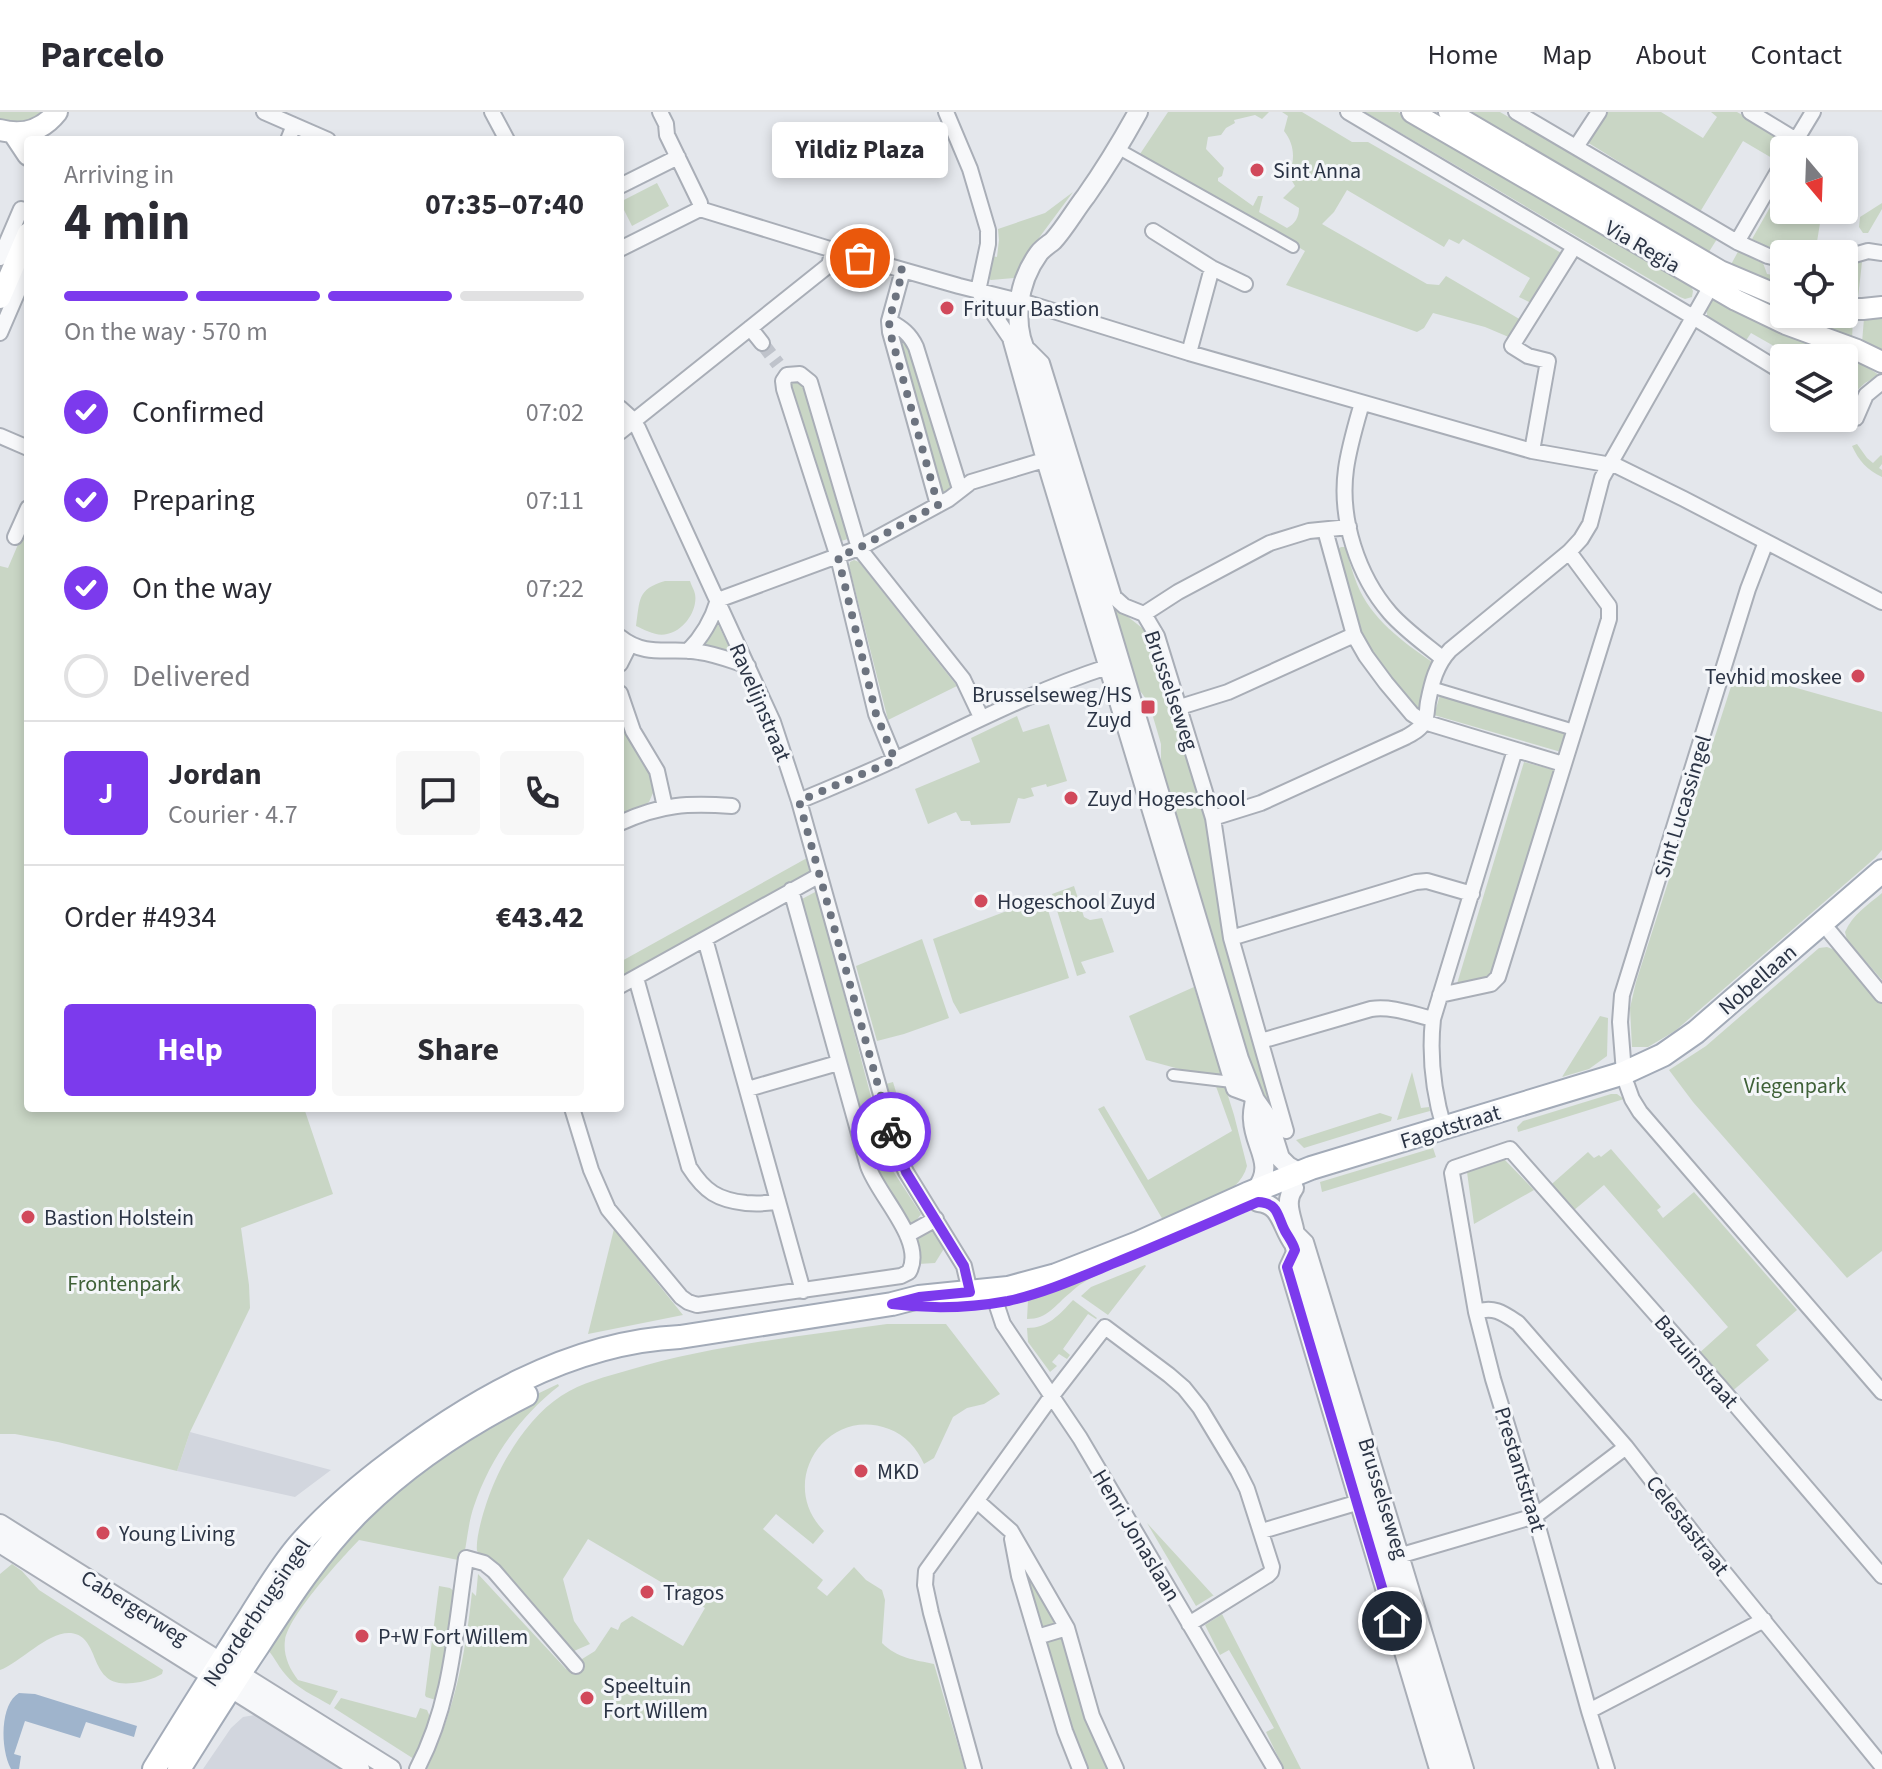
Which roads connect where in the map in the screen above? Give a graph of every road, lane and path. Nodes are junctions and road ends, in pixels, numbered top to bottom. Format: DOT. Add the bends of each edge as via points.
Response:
graph roads {
  1 [pos="264,112"];
  2 [pos="492,112"];
  3 [pos="660,112"];
  4 [pos="946,112"];
  5 [pos="1138,112"];
  6 [pos="1348,112"];
  7 [pos="1412,112"];
  8 [pos="1449,112"];
  9 [pos="1516,112"];
  10 [pos="1599,112"];
  11 [pos="1750,112"];
  12 [pos="1813,112"];
  13 [pos="50,125"];
  14 [pos="294,125"];
  15 [pos="5,133"];
  16 [pos="290,136"];
  17 [pos="319,136"];
  18 [pos="505,136"];
  19 [pos="1781,136"];
  20 [pos="1798,136"];
  21 [pos="1576,147"];
  22 [pos="1117,148"];
  23 [pos="24,151"];
  24 [pos="678,157"];
  25 [pos="624,184"];
  26 [pos="1770,185"];
  27 [pos="700,209"];
  28 [pos="24,210"];
  29 [pos="1153,231"];
  30 [pos="24,242"];
  31 [pos="1737,242"];
  32 [pos="624,247"];
  33 [pos="1293,247"];
  34 [pos="1574,247"];
  35 [pos="833,250"];
  36 [pos="1770,256"];
  37 [pos="0,258"];
  38 [pos="1212,268"];
  39 [pos="903,270"];
  40 [pos="24,277"];
  41 [pos="1245,284"];
  42 [pos="1711,286"];
  43 [pos="978,291"];
  44 [pos="1770,292"];
  45 [pos="0,298"];
  46 [pos="1026,302"];
  47 [pos="1882,307"];
  48 [pos="1858,309"];
  49 [pos="1693,317"];
  50 [pos="889,321"];
  51 [pos="750,328"];
  52 [pos="0,333"];
  53 [pos="762,343"];
  54 [pos="1189,353"];
  55 [pos="1029,354"];
  56 [pos="1882,362"];
  57 [pos="1770,364"];
  58 [pos="1882,382"];
  59 [pos="1362,403"];
  60 [pos="1858,404"];
  61 [pos="624,412"];
  62 [pos="633,421"];
  63 [pos="624,429"];
  64 [pos="0,436"];
  65 [pos="24,446"];
  66 [pos="1532,451"];
  67 [pos="1044,460"];
  68 [pos="1610,464"];
  69 [pos="960,489"];
  70 [pos="938,505"];
  71 [pos="24,517"];
  72 [pos="1349,527"];
  73 [pos="1325,530"];
  74 [pos="15,537"];
  75 [pos="1766,542"];
  76 [pos="859,548"];
  77 [pos="1569,552"];
  78 [pos="838,557"];
  79 [pos="718,600"];
  80 [pos="1882,602"];
  81 [pos="1144,614"];
  82 [pos="1354,635"];
  83 [pos="625,640"];
  84 [pos="688,651"];
  85 [pos="1442,658"];
  86 [pos="748,666"];
  87 [pos="1107,667"];
  88 [pos="1431,687"];
  89 [pos="1120,689"];
  90 [pos="624,705"];
  91 [pos="1180,707"];
  92 [pos="981,717"];
  93 [pos="1424,722"];
  94 [pos="1574,730"];
  95 [pos="1515,750"];
  96 [pos="895,760"];
  97 [pos="1563,764"];
  98 [pos="799,801"];
  99 [pos="732,806"];
  100 [pos="665,807"];
  101 [pos="1213,818"];
  102 [pos="624,821"];
  103 [pos="1882,871"];
  104 [pos="820,875"];
  105 [pos="1882,887"];
  106 [pos="791,890"];
  107 [pos="1472,894"];
  108 [pos="1830,932"];
  109 [pos="1231,938"];
  110 [pos="705,939"];
  111 [pos="636,978"];
  112 [pos="624,984"];
  113 [pos="1440,995"];
  114 [pos="1882,995"];
  115 [pos="1433,1019"];
  116 [pos="1261,1041"];
  117 [pos="838,1063"];
  118 [pos="1173,1075"];
  119 [pos="1625,1079"];
  120 [pos="1232,1082"];
  121 [pos="748,1089"];
  122 [pos="1254,1098"];
  123 [pos="573,1112"];
  124 [pos="1265,1114"];
  125 [pos="1444,1128"];
  126 [pos="1286,1131"];
  127 [pos="1456,1167"];
  128 [pos="1292,1180"];
  129 [pos="1257,1196"];
  130 [pos="778,1201"];
  131 [pos="936,1219"];
  132 [pos="907,1235"];
  133 [pos="1295,1242"];
  134 [pos="1140,1247"];
  135 [pos="803,1291"];
  136 [pos="970,1292"];
  137 [pos="996,1303"];
  138 [pos="892,1304"];
  139 [pos="1476,1312"];
  140 [pos="1882,1392"];
  141 [pos="1051,1397"];
  142 [pos="1626,1447"];
  143 [pos="977,1501"];
  144 [pos="1356,1503"];
  145 [pos="1535,1516"];
  146 [pos="0,1524"];
  147 [pos="1011,1531"];
  148 [pos="1262,1531"];
  149 [pos="0,1543"];
  150 [pos="1402,1555"];
  151 [pos="1882,1576"];
  152 [pos="1764,1620"];
  153 [pos="1189,1624"];
  154 [pos="1067,1628"];
  155 [pos="1037,1637"];
  156 [pos="576,1666"];
  157 [pos="226,1675"];
  158 [pos="1589,1711"];
  159 [pos="1882,1766"];
  160 [pos="154,1769"];
  161 [pos="179,1769"];
  162 [pos="360,1769"];
  163 [pos="391,1769"];
  164 [pos="417,1769"];
  165 [pos="974,1769"];
  166 [pos="1080,1769"];
  167 [pos="1116,1769"];
  168 [pos="1275,1769"];
  169 [pos="1437,1769"];
  170 [pos="1451,1769"];
  171 [pos="1466,1769"];
  172 [pos="1607,1769"];
  1 -- 14 [label="street"];
  2 -- 18 [label="street"];
  3 -- 24 [label="street"];
  4 -- 43 [label="street" via="988,230"];
  5 -- 22 [label="street"];
  6 -- 34 [label="street, Via Regia"];
  7 -- 42 [label="main road, Via Regia"];
  8 -- 44 [label="main road, Via Regia" via="1720,271"];
  9 -- 21 [label="street"];
  10 -- 21 [label="street"];
  11 -- 19 [label="street"];
  12 -- 20 [label="street"];
  13 -- 15 [label="main road"];
  14 -- 16 [label="street"];
  14 -- 17 [label="street"];
  15 -- 23 [label="main road"];
  21 -- 31 [label="street"];
  22 -- 33 [label="street"];
  22 -- 46 [label="street" via="1035,260 1025,281"];
  24 -- 25 [label="street"];
  24 -- 27 [label="street"];
  26 -- 31 [label="street"];
  27 -- 32 [label="street"];
  27 -- 35 [label="street"];
  28 -- 37 [label="street"];
  29 -- 38 [label="street"];
  30 -- 45 [label="main road"];
  31 -- 36 [label="street"];
  34 -- 49 [label="street, Via Regia"];
  34 -- 66 [label="street" via="1512,346 1548,361"];
  35 -- 39 [label="street"];
  35 -- 51 [label="street" via="829,265"];
  38 -- 41 [label="street"];
  38 -- 54 [label="street"];
  39 -- 43 [label="street"];
  39 -- 50 [label="street"];
  40 -- 52 [label="street"];
  42 -- 49 [label="street"];
  42 -- 56 [label="main road, Via Regia" via="1786,324"];
  43 -- 46 [label="street"];
  43 -- 67 [label="street, Brusselseweg" via="1010,338"];
  46 -- 54 [label="street"];
  46 -- 55 [label="street, Brusselseweg" via="1018,323"];
  47 -- 48 [label="main road"];
  49 -- 57 [label="street, Via Regia"];
  49 -- 68 [label="street"];
  50 -- 69 [label="street" via="904,329 916,347"];
  50 -- 70 [label="street"];
  51 -- 53 [label="street"];
  51 -- 62 [label="street"];
  54 -- 59 [label="street"];
  55 -- 81 [label="street, Brusselseweg" via="1042,363 1110,586 1119,602"];
  55 -- 89 [label="street, Brusselseweg"];
  58 -- 60 [label="street"];
  59 -- 66 [label="street"];
  59 -- 72 [label="street" via="1346,466"];
  61 -- 62 [label="street, Ravelijnstraat"];
  62 -- 63 [label="street"];
  62 -- 79 [label="street, Ravelijnstraat"];
  64 -- 65 [label="street"];
  66 -- 68 [label="street"];
  67 -- 69 [label="street"];
  67 -- 87 [label="street, Brusselseweg"];
  68 -- 75 [label="street"];
  68 -- 77 [label="street" via="1590,524"];
  69 -- 70 [label="street"];
  70 -- 76 [label="street"];
  71 -- 74 [label="street"];
  72 -- 73 [label="street"];
  72 -- 85 [label="street" via="1375,594"];
  73 -- 81 [label="street" via="1270,543"];
  73 -- 82 [label="street"];
  75 -- 80 [label="street"];
  75 -- 119 [label="street, Sint Lucassingel" via="1622,995"];
  76 -- 78 [label="street"];
  76 -- 78 [label="street" via="810,382 783,370 784,389"];
  76 -- 92 [label="street" via="963,679"];
  77 -- 85 [label="street"];
  77 -- 94 [label="street" via="1610,613"];
  78 -- 79 [label="street"];
  78 -- 96 [label="street" via="876,714"];
  79 -- 84 [label="street" via="701,637"];
  79 -- 86 [label="street, Ravelijnstraat"];
  81 -- 91 [label="street, Brusselseweg" via="1157,636"];
  82 -- 91 [label="street" via="1228,692"];
  82 -- 93 [label="street" via="1386,683"];
  83 -- 84 [label="street" via="658,652"];
  84 -- 86 [label="street"];
  85 -- 88 [label="street"];
  86 -- 98 [label="street, Ravelijnstraat"];
  87 -- 89 [label="street, Brusselseweg"];
  87 -- 92 [label="street"];
  88 -- 93 [label="street"];
  88 -- 94 [label="street"];
  89 -- 120 [label="street, Brusselseweg"];
  89 -- 122 [label="street, Brusselseweg"];
  90 -- 100 [label="street" via="657,771"];
  91 -- 101 [label="street, Brusselseweg"];
  92 -- 96 [label="street"];
  93 -- 95 [label="street"];
  93 -- 101 [label="street" via="1406,737 1255,806"];
  94 -- 97 [label="street"];
  95 -- 97 [label="street"];
  95 -- 107 [label="street"];
  96 -- 98 [label="street"];
  97 -- 113 [label="street" via="1498,977 1491,984"];
  98 -- 104 [label="street, Ravelijnstraat"];
  99 -- 100 [label="street"];
  100 -- 102 [label="street"];
  101 -- 109 [label="street, Brusselseweg"];
  103 -- 119 [label="main road, Nobellaan" via="1696,1032"];
  104 -- 106 [label="street"];
  104 -- 131 [label="street, Ravelijnstraat" via="897,1152"];
  105 -- 108 [label="main road, Nobellaan"];
  106 -- 110 [label="street"];
  106 -- 117 [label="street"];
  107 -- 109 [label="street" via="1422,881"];
  107 -- 113 [label="street"];
  108 -- 114 [label="street"];
  108 -- 119 [label="main road, Nobellaan" via="1686,1055 1662,1069"];
  109 -- 116 [label="street, Brusselseweg"];
  110 -- 111 [label="street"];
  110 -- 121 [label="street"];
  111 -- 112 [label="street"];
  111 -- 130 [label="street" via="695,1177 728,1201"];
  113 -- 115 [label="street"];
  115 -- 116 [label="street" via="1384,1007"];
  115 -- 125 [label="street" via="1432,1078"];
  116 -- 124 [label="street, Brusselseweg"];
  117 -- 121 [label="street"];
  117 -- 132 [label="street" via="870,1173"];
  118 -- 120 [label="street"];
  119 -- 125 [label="main road, Fagotstraat"];
  119 -- 128 [label="main road, Fagotstraat"];
  119 -- 140 [label="street" via="1640,1112"];
  120 -- 122 [label="street" via="1234,1089"];
  121 -- 130 [label="street"];
  122 -- 124 [label="street, Brusselseweg"];
  123 -- 135 [label="street" via="608,1209 684,1300 697,1305"];
  124 -- 126 [label="street, Brusselseweg"];
  124 -- 128 [label="street, Brusselseweg" via="1283,1161 1292,1169"];
  124 -- 129 [label="street, Brusselseweg" via="1265,1172"];
  125 -- 128 [label="main road, Fagotstraat"];
  127 -- 139 [label="street, Prestantstraat" via="1452,1173"];
  127 -- 151 [label="street, Bazuinstraat" via="1510,1149"];
  128 -- 129 [label="main road"];
  128 -- 133 [label="street, Brusselseweg" via="1288,1205"];
  129 -- 133 [label="street, Brusselseweg" via="1276,1209"];
  129 -- 134 [label="main road"];
  130 -- 135 [label="street"];
  131 -- 132 [label="street"];
  131 -- 136 [label="street, Ravelijnstraat" via="964,1266"];
  132 -- 135 [label="street" via="912,1251 907,1274"];
  133 -- 144 [label="street, Brusselseweg" via="1287,1267"];
  133 -- 150 [label="street, Brusselseweg" via="1306,1242"];
  133 -- 170 [label="street, Brusselseweg"];
  134 -- 136 [label="main road, Noorderbrugsingel" via="1008,1288"];
  134 -- 137 [label="main road, Noorderbrugsingel" via="1051,1288"];
  136 -- 138 [label="main road, Noorderbrugsingel"];
  137 -- 138 [label="main road, Noorderbrugsingel"];
  137 -- 141 [label="street, Henri Jonaslaan" via="1003,1324"];
  138 -- 157 [label="main road, Noorderbrugsingel" via="680,1337 543,1386 477,1423 361,1510"];
  139 -- 142 [label="street, Celestastraat" via="1497,1310 1518,1323"];
  139 -- 145 [label="street, Prestantstraat"];
  141 -- 143 [label="street"];
  141 -- 148 [label="street" via="1105,1327 1169,1375 1200,1408 1243,1480"];
  141 -- 153 [label="street, Henri Jonaslaan"];
  142 -- 145 [label="street"];
  142 -- 152 [label="street, Celestastraat"];
  143 -- 147 [label="street"];
  143 -- 165 [label="street" via="925,1576"];
  144 -- 148 [label="street"];
  144 -- 169 [label="street, Brusselseweg"];
  145 -- 150 [label="street"];
  145 -- 158 [label="street, Prestantstraat"];
  146 -- 157 [label="street, Cabergerweg"];
  147 -- 154 [label="street"];
  147 -- 155 [label="street"];
  148 -- 153 [label="street" via="1271,1572"];
  149 -- 157 [label="street, Cabergerweg"];
  150 -- 171 [label="street, Brusselseweg"];
  152 -- 158 [label="street"];
  152 -- 159 [label="street, Celestastraat"];
  153 -- 168 [label="street, Henri Jonaslaan"];
  154 -- 155 [label="street"];
  154 -- 167 [label="street" via="1092,1716"];
  155 -- 166 [label="street"];
  156 -- 164 [label="street" via="494,1571 466,1558 449,1679"];
  157 -- 160 [label="main road, Noorderbrugsingel"];
  157 -- 161 [label="main road, Noorderbrugsingel"];
  157 -- 162 [label="street, Cabergerweg"];
  157 -- 163 [label="street, Cabergerweg"];
  158 -- 172 [label="street, Prestantstraat"];
}
